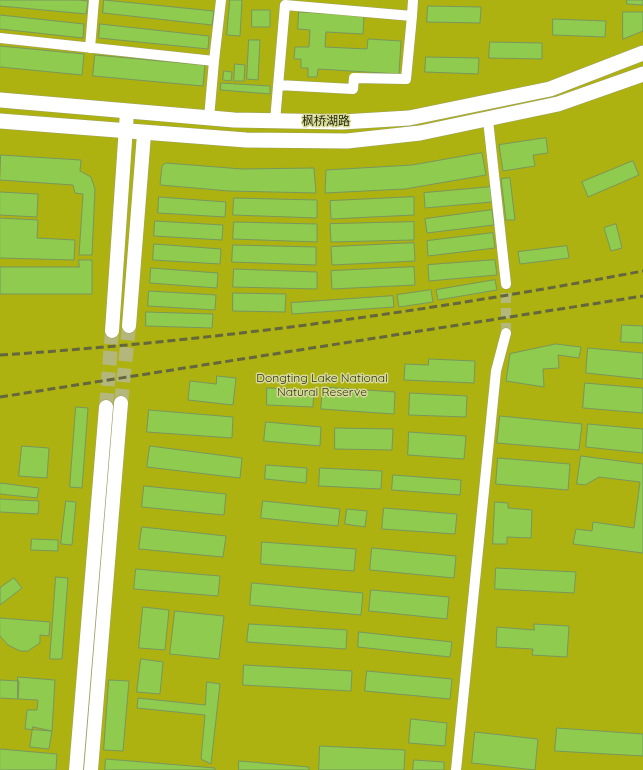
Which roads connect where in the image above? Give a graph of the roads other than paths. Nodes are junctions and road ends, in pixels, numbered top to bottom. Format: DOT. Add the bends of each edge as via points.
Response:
graph roads {
  1 [pos="94,0"];
  2 [pos="221,0"];
  3 [pos="413,0"];
  4 [pos="412,16"];
  5 [pos="0,38"];
  6 [pos="90,48"];
  7 [pos="643,53"];
  8 [pos="214,61"];
  9 [pos="643,74"];
  10 [pos="278,85"];
  11 [pos="0,100"];
  12 [pos="127,112"];
  13 [pos="209,118"];
  14 [pos="488,120"];
  15 [pos="0,121"];
  16 [pos="275,121"];
  17 [pos="126,132"];
  18 [pos="144,134"];
  19 [pos="506,284"];
  20 [pos="129,326"];
  21 [pos="112,331"];
  22 [pos="506,334"];
  23 [pos="121,402"];
  24 [pos="106,408"];
  25 [pos="76,770"];
  26 [pos="91,770"];
  27 [pos="456,770"];
  1 -- 6 [label="street"];
  2 -- 8 [label="street"];
  3 -- 4 [label="street"];
  4 -- 10 [label="street" via="406,79 354,78 353,89"];
  4 -- 10 [label="street" via="284,5"];
  5 -- 6 [label="street"];
  6 -- 8 [label="street"];
  7 -- 16 [label="main road, 枫桥湖路" via="550,89 409,118 342,122"];
  8 -- 13 [label="street"];
  9 -- 14 [label="main road, 枫桥湖路" via="558,104"];
  10 -- 16 [label="street"];
  11 -- 12 [label="main road, 枫桥湖路"];
  12 -- 13 [label="main road, 枫桥湖路"];
  12 -- 17 [label="main road"];
  13 -- 16 [label="main road, 枫桥湖路"];
  14 -- 18 [label="main road, 枫桥湖路" via="420,133 347,141 246,140"];
  14 -- 19 [label="street"];
  15 -- 17 [label="main road, 枫桥湖路"];
  17 -- 18 [label="main road, 枫桥湖路"];
  17 -- 21 [label="main road"];
  18 -- 20 [label="main road"];
  22 -- 27 [label="street" via="496,371"];
  23 -- 26 [label="main road"];
  24 -- 25 [label="main road"];
}
